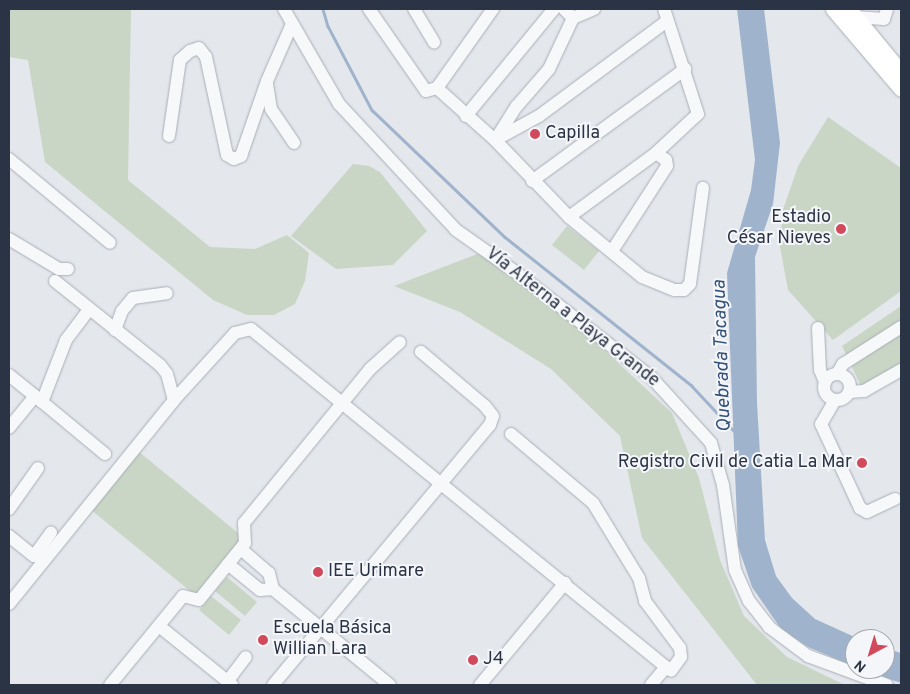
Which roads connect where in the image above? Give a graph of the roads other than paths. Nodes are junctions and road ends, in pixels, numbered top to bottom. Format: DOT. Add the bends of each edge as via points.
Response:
graph roads {
  1 [pos="284,9"];
  2 [pos="369,9"];
  3 [pos="414,9"];
  4 [pos="493,9"];
  5 [pos="554,9"];
  6 [pos="564,9"];
  7 [pos="594,9"];
  8 [pos="833,9"];
  9 [pos="858,11"];
  10 [pos="885,14"];
  11 [pos="665,15"];
  12 [pos="573,18"];
  13 [pos="292,24"];
  14 [pos="434,42"];
  15 [pos="685,69"];
  16 [pos="901,72"];
  17 [pos="267,81"];
  18 [pos="437,88"];
  19 [pos="901,89"];
  20 [pos="466,116"];
  21 [pos="169,136"];
  22 [pos="495,140"];
  23 [pos="294,143"];
  24 [pos="656,153"];
  25 [pos="9,158"];
  26 [pos="532,181"];
  27 [pos="703,188"];
  28 [pos="569,217"];
  29 [pos="9,239"];
  30 [pos="110,243"];
  31 [pos="612,251"];
  32 [pos="68,270"];
  33 [pos="55,281"];
  34 [pos="166,293"];
  35 [pos="89,308"];
  36 [pos="901,327"];
  37 [pos="818,328"];
  38 [pos="115,330"];
  39 [pos="400,342"];
  40 [pos="421,352"];
  41 [pos="901,370"];
  42 [pos="837,374"];
  43 [pos="9,375"];
  44 [pos="825,382"];
  45 [pos="849,392"];
  46 [pos="38,399"];
  47 [pos="174,400"];
  48 [pos="835,400"];
  49 [pos="343,403"];
  50 [pos="9,428"];
  51 [pos="511,434"];
  52 [pos="105,454"];
  53 [pos="38,468"];
  54 [pos="442,482"];
  55 [pos="895,499"];
  56 [pos="9,509"];
  57 [pos="51,533"];
  58 [pos="9,536"];
  59 [pos="240,549"];
  60 [pos="228,564"];
  61 [pos="565,583"];
  62 [pos="273,589"];
  63 [pos="9,604"];
  64 [pos="159,626"];
  65 [pos="321,628"];
  66 [pos="246,657"];
  67 [pos="671,671"];
  68 [pos="230,683"];
  69 [pos="110,685"];
  70 [pos="273,685"];
  71 [pos="390,685"];
  72 [pos="480,685"];
  73 [pos="651,685"];
  74 [pos="888,685"];
  1 -- 13 [label="street, Vía Alterna a Playa Grande"];
  2 -- 18 [label="street" via="423,89 429,92"];
  3 -- 14 [label="street"];
  4 -- 18 [label="street"];
  5 -- 20 [label="street"];
  6 -- 12 [label="street"];
  7 -- 12 [label="street"];
  8 -- 19 [label="main road"];
  9 -- 10 [label="street"];
  9 -- 16 [label="main road"];
  11 -- 15 [label="street"];
  11 -- 22 [label="street" via="539,116"];
  12 -- 22 [label="street" via="549,70 517,106"];
  13 -- 17 [label="street"];
  13 -- 74 [label="street, Vía Alterna a Playa Grande" via="340,104 456,230 518,273 651,377 711,443 723,485 735,570 750,601 769,627 808,656"];
  15 -- 24 [label="street" via="698,114"];
  15 -- 26 [label="street"];
  17 -- 21 [label="street" via="241,156 234,160 226,155 206,57 199,48 190,50 180,60"];
  17 -- 23 [label="street" via="271,110"];
  18 -- 20 [label="street"];
  20 -- 22 [label="street"];
  22 -- 26 [label="street"];
  24 -- 28 [label="street"];
  24 -- 31 [label="street" via="666,160 667,166"];
  25 -- 30 [label="street"];
  26 -- 28 [label="street"];
  27 -- 31 [label="street" via="690,284 684,290 675,290 642,277"];
  28 -- 31 [label="street"];
  29 -- 32 [label="street" via="59,269"];
  33 -- 35 [label="street"];
  34 -- 38 [label="street" via="132,298 122,311"];
  35 -- 38 [label="street"];
  35 -- 46 [label="street" via="66,340"];
  36 -- 42 [label="street" via="843,364"];
  37 -- 44 [label="street" via="820,370"];
  38 -- 47 [label="street" via="160,365 167,374"];
  39 -- 49 [label="street" via="370,369"];
  40 -- 54 [label="street" via="493,416 490,425"];
  41 -- 45 [label="street" via="864,391"];
  42 -- 44 [label="street"];
  42 -- 45 [label="street" via="847,380"];
  43 -- 46 [label="street"];
  44 -- 48 [label="street" via="825,393"];
  45 -- 48 [label="street"];
  46 -- 50 [label="street"];
  46 -- 52 [label="street"];
  47 -- 49 [label="street" via="243,328 260,334"];
  47 -- 63 [label="street"];
  48 -- 55 [label="street" via="822,417 821,424 860,508 867,512"];
  49 -- 54 [label="street"];
  49 -- 59 [label="street" via="244,522 245,544"];
  51 -- 67 [label="street" via="593,503 639,578 645,601 680,648 680,657"];
  53 -- 56 [label="street"];
  54 -- 61 [label="street"];
  54 -- 65 [label="street"];
  57 -- 58 [label="street" via="34,556"];
  59 -- 60 [label="street"];
  59 -- 62 [label="street" via="269,573"];
  60 -- 62 [label="street" via="260,590"];
  60 -- 64 [label="street" via="199,600 183,596"];
  61 -- 72 [label="street"];
  61 -- 73 [label="street" via="666,667"];
  62 -- 65 [label="street"];
  64 -- 68 [label="street"];
  64 -- 69 [label="street"];
  65 -- 70 [label="street"];
  65 -- 71 [label="street"];
  66 -- 68 [label="street"];
}
